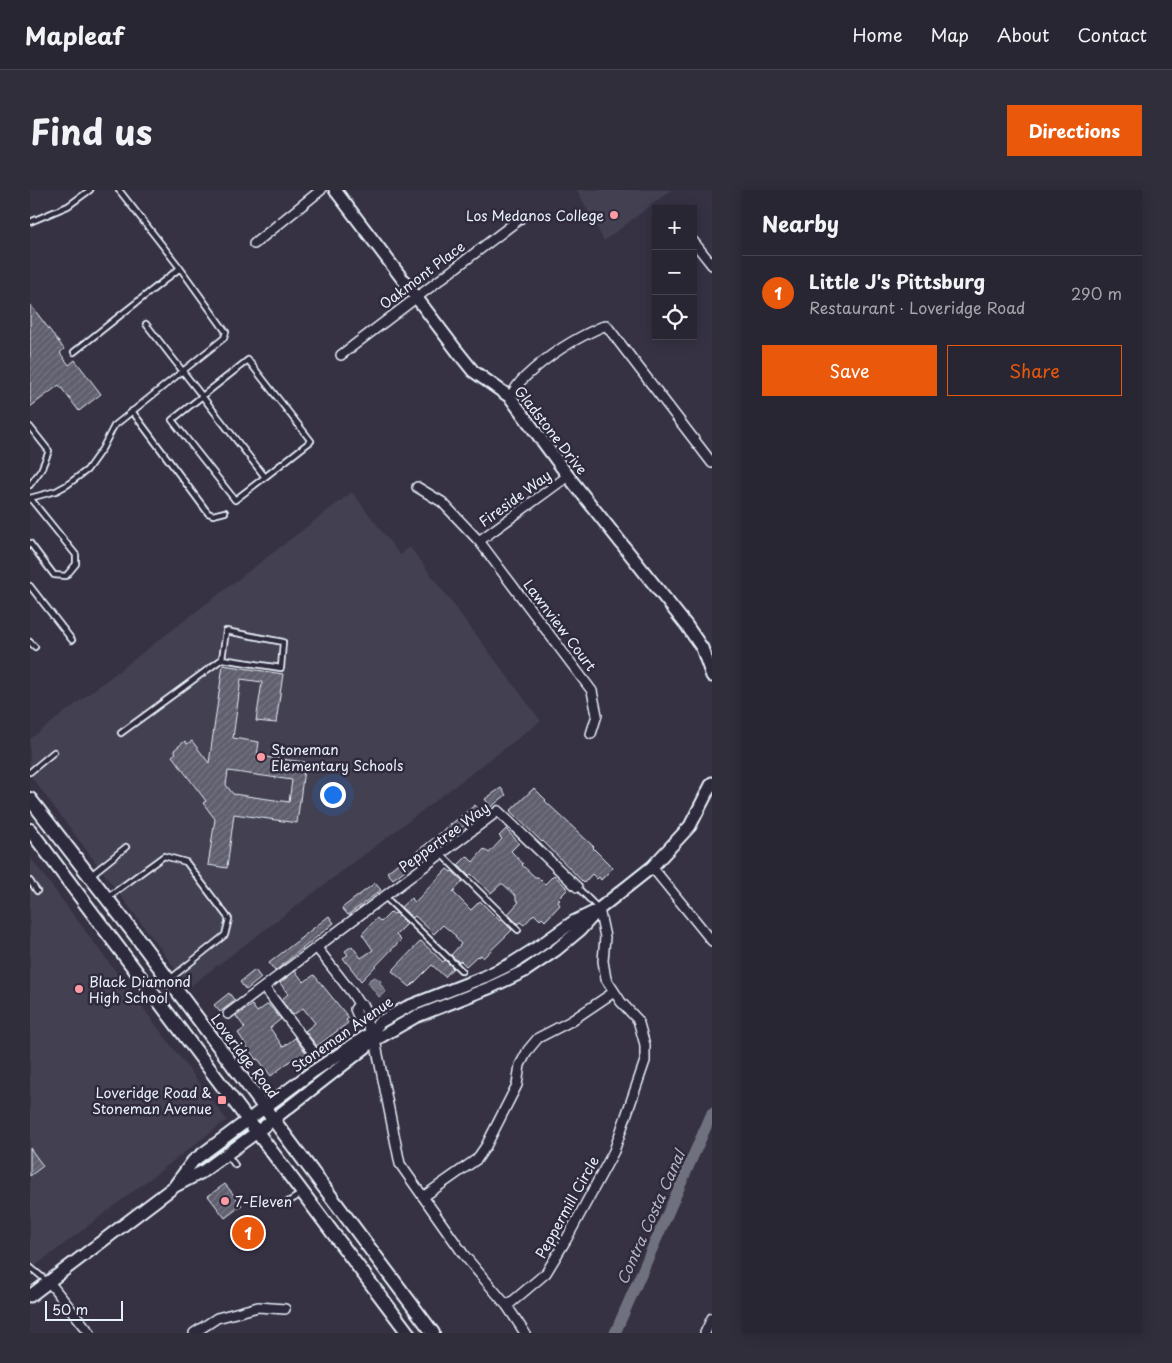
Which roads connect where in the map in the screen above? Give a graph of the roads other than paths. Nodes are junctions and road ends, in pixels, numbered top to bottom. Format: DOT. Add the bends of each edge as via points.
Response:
graph roads {
  1 [pos="90,190"];
  2 [pos="119,190"];
  3 [pos="321,190"];
  4 [pos="336,190"];
  5 [pos="520,218"];
  6 [pos="30,222"];
  7 [pos="254,244"];
  8 [pos="697,246"];
  9 [pos="712,265"];
  10 [pos="180,268"];
  11 [pos="416,298"];
  12 [pos="146,324"];
  13 [pos="74,352"];
  14 [pos="341,355"];
  15 [pos="183,371"];
  16 [pos="202,396"];
  17 [pos="510,397"];
  18 [pos="132,411"];
  19 [pos="30,427"];
  20 [pos="712,463"];
  21 [pos="265,476"];
  22 [pos="568,476"];
  23 [pos="30,485"];
  24 [pos="417,488"];
  25 [pos="30,498"];
  26 [pos="225,512"];
  27 [pos="479,541"];
  28 [pos="30,543"];
  29 [pos="30,586"];
  30 [pos="72,640"];
  31 [pos="30,642"];
  32 [pos="34,647"];
  33 [pos="222,659"];
  34 [pos="712,676"];
  35 [pos="121,733"];
  36 [pos="591,734"];
  37 [pos="54,752"];
  38 [pos="30,772"];
  39 [pos="712,783"];
  40 [pos="30,798"];
  41 [pos="30,830"];
  42 [pos="126,847"];
  43 [pos="441,854"];
  44 [pos="652,867"];
  45 [pos="90,876"];
  46 [pos="30,881"];
  47 [pos="576,887"];
  48 [pos="38,891"];
  49 [pos="385,897"];
  50 [pos="106,898"];
  51 [pos="599,909"];
  52 [pos="518,930"];
  53 [pos="712,941"];
  54 [pos="317,948"];
  55 [pos="462,971"];
  56 [pos="169,980"];
  57 [pos="264,987"];
  58 [pos="614,992"];
  59 [pos="228,1014"];
  60 [pos="373,1036"];
  61 [pos="312,1050"];
  62 [pos="265,1107"];
  63 [pos="274,1119"];
  64 [pos="248,1120"];
  65 [pos="257,1132"];
  66 [pos="227,1154"];
  67 [pos="235,1165"];
  68 [pos="175,1186"];
  69 [pos="303,1193"];
  70 [pos="423,1197"];
  71 [pos="288,1202"];
  72 [pos="30,1267"];
  73 [pos="49,1282"];
  74 [pos="30,1296"];
  75 [pos="507,1306"];
  76 [pos="285,1309"];
  77 [pos="712,1318"];
  78 [pos="90,1333"];
  79 [pos="194,1333"];
  80 [pos="408,1333"];
  81 [pos="433,1333"];
  82 [pos="525,1333"];
  83 [pos="705,1333"];
  1 -- 6 [label="lane" via="68,206"];
  2 -- 10 [label="lane"];
  3 -- 7 [label="street"];
  4 -- 11 [label="street, Gladstone Drive"];
  5 -- 11 [label="street, Oakmont Place"];
  8 -- 9 [label="street"];
  10 -- 13 [label="lane"];
  10 -- 15 [label="lane" via="226,332 224,338"];
  11 -- 14 [label="street, Oakmont Place"];
  11 -- 17 [label="street, Gladstone Drive" via="473,371"];
  12 -- 15 [label="lane"];
  15 -- 16 [label="lane"];
  15 -- 18 [label="lane"];
  16 -- 21 [label="lane"];
  16 -- 21 [label="lane" via="172,420 217,478 235,500"];
  16 -- 21 [label="lane" via="248,360 311,441"];
  17 -- 20 [label="street" via="523,379 570,342 606,325"];
  17 -- 22 [label="street, Gladstone Drive"];
  18 -- 25 [label="lane" via="114,426 87,470 56,491"];
  18 -- 26 [label="lane" via="208,513"];
  19 -- 23 [label="lane" via="49,451"];
  22 -- 27 [label="street, Fireside Way"];
  22 -- 34 [label="street, Gladstone Drive" via="702,648"];
  24 -- 27 [label="street, Lawnview Court" via="442,502"];
  25 -- 28 [label="lane" via="76,555 76,564 66,576 54,575"];
  27 -- 36 [label="street, Lawnview Court" via="592,690 597,715"];
  29 -- 30 [label="lane"];
  31 -- 32 [label="lane"];
  33 -- 33 [label="lane" via="281,668 283,642 226,631"];
  33 -- 35 [label="lane"];
  37 -- 38 [label="lane"];
  39 -- 44 [label="street" via="690,826"];
  40 -- 45 [label="main road, Loveridge Road"];
  41 -- 64 [label="main road"];
  42 -- 45 [label="lane"];
  43 -- 47 [label="street, Peppertree Way" via="498,811"];
  43 -- 49 [label="street, Peppertree Way"];
  43 -- 52 [label="lane"];
  44 -- 51 [label="street, Stoneman Avenue"];
  44 -- 53 [label="street"];
  45 -- 50 [label="main road, Loveridge Road"];
  46 -- 48 [label="lane"];
  47 -- 51 [label="lane, Peppertree Way"];
  49 -- 54 [label="street, Peppertree Way"];
  49 -- 55 [label="lane"];
  50 -- 56 [label="main road, Loveridge Road"];
  50 -- 56 [label="lane" via="164,856 186,862 229,919 225,935"];
  51 -- 58 [label="street, Peppermill Circle" via="605,937 603,961 606,979"];
  51 -- 60 [label="street, Stoneman Avenue" via="580,930 525,971"];
  54 -- 57 [label="street, Peppertree Way"];
  54 -- 60 [label="street" via="359,1004 364,1006"];
  56 -- 62 [label="main road, Loveridge Road"];
  57 -- 59 [label="street, Peppertree Way"];
  57 -- 61 [label="street"];
  58 -- 70 [label="street" via="571,1021 538,1038 524,1058 517,1085 477,1159"];
  58 -- 75 [label="street, Peppermill Circle" via="638,1020 645,1045 645,1061 614,1151 566,1240 546,1273"];
  60 -- 62 [label="street, Stoneman Avenue" via="311,1073"];
  60 -- 63 [label="street, Stoneman Avenue"];
  60 -- 70 [label="street" via="400,1164"];
  62 -- 63 [label="main road, Loveridge Road"];
  62 -- 64 [label="street, Stoneman Avenue"];
  63 -- 65 [label="street, Stoneman Avenue"];
  63 -- 81 [label="main road, Loveridge Road"];
  64 -- 65 [label="main road"];
  64 -- 68 [label="street, Stoneman Avenue" via="193,1161"];
  65 -- 66 [label="street, Stoneman Avenue"];
  65 -- 69 [label="main road"];
  66 -- 67 [label="lane"];
  66 -- 68 [label="street, Stoneman Avenue"];
  68 -- 73 [label="street, Stoneman Avenue"];
  69 -- 71 [label="lane"];
  69 -- 80 [label="main road"];
  70 -- 75 [label="street" via="464,1255"];
  72 -- 73 [label="lane"];
  73 -- 74 [label="street, Stoneman Avenue"];
  73 -- 78 [label="street"];
  75 -- 82 [label="street"];
  76 -- 79 [label="street" via="258,1307 218,1318"];
  77 -- 83 [label="street"];
}
